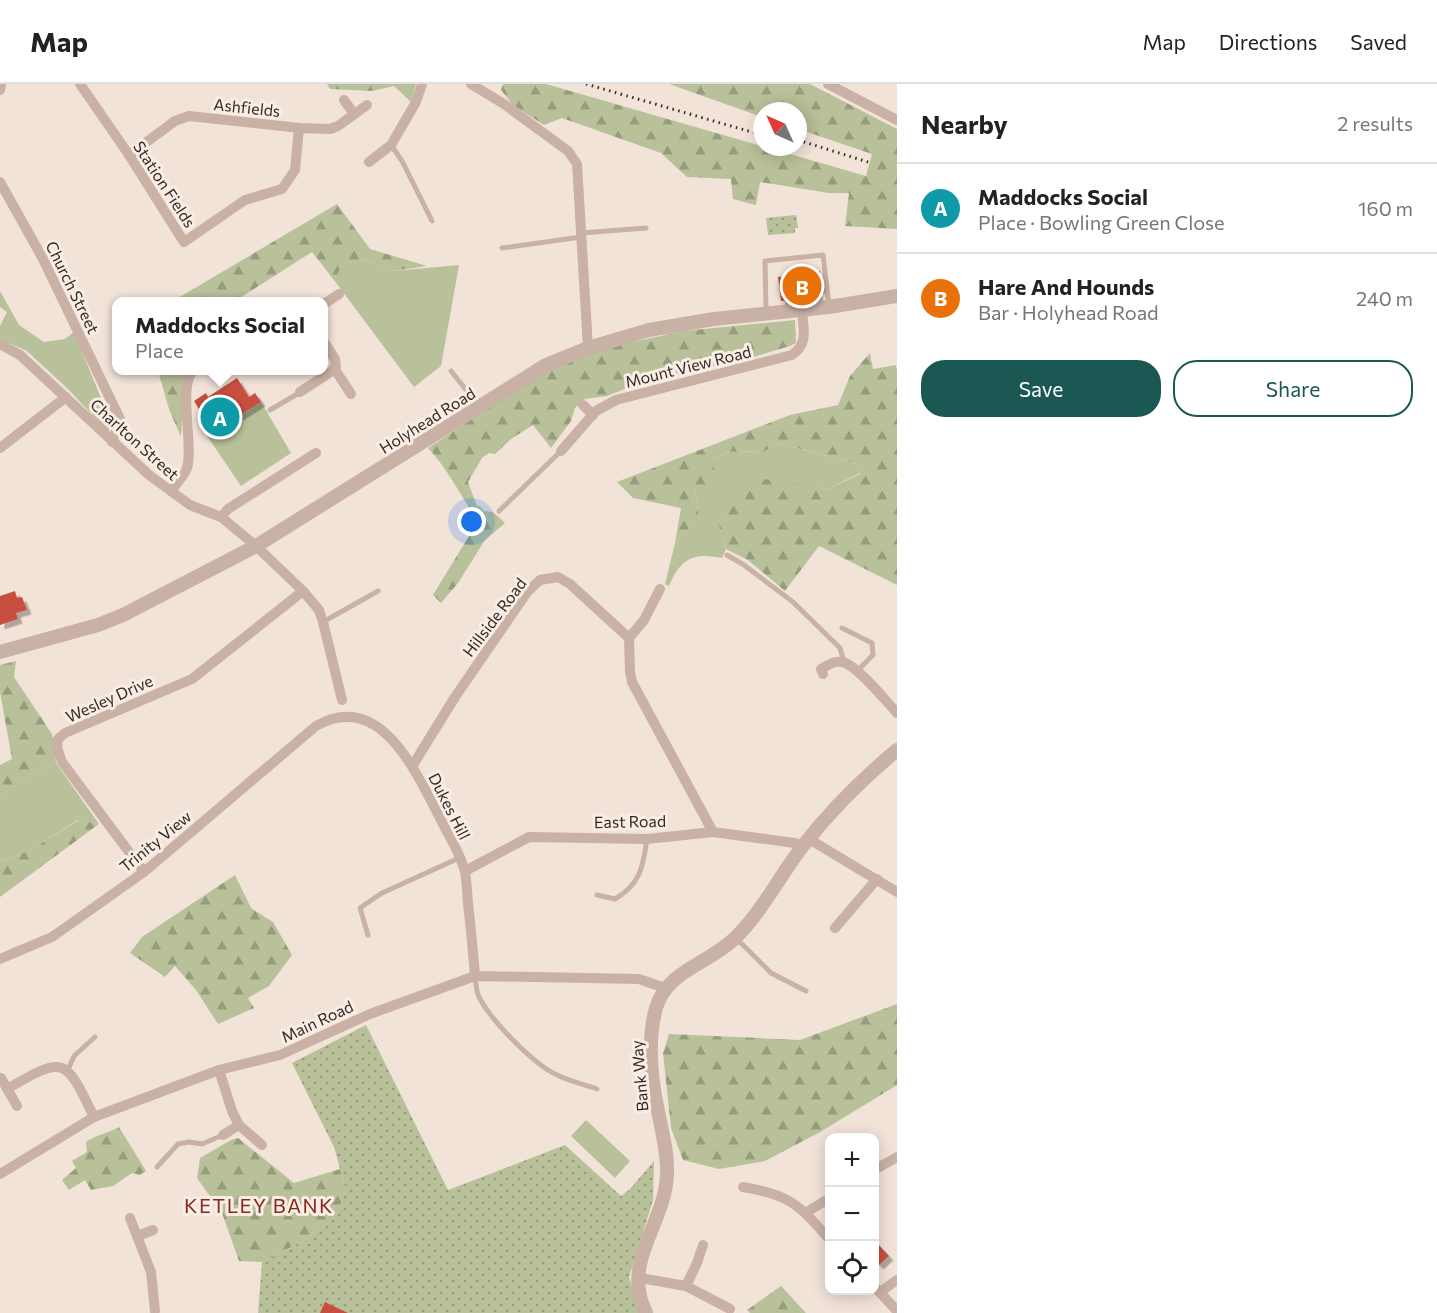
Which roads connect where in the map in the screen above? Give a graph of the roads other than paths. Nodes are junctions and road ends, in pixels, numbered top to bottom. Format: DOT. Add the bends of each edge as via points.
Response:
graph roads {
  1 [pos="1,84"];
  2 [pos="76,84"];
  3 [pos="82,84"];
  4 [pos="422,84"];
  5 [pos="471,84"];
  6 [pos="828,84"];
  7 [pos="0,90"];
  8 [pos="344,100"];
  9 [pos="367,105"];
  10 [pos="354,114"];
  11 [pos="897,120"];
  12 [pos="299,128"];
  13 [pos="391,145"];
  14 [pos="129,155"];
  15 [pos="369,162"];
  16 [pos="0,182"];
  17 [pos="432,221"];
  18 [pos="646,228"];
  19 [pos="581,235"];
  20 [pos="502,248"];
  21 [pos="339,294"];
  22 [pos="897,296"];
  23 [pos="328,301"];
  24 [pos="829,307"];
  25 [pos="802,310"];
  26 [pos="766,313"];
  27 [pos="0,344"];
  28 [pos="328,348"];
  29 [pos="588,348"];
  30 [pos="334,368"];
  31 [pos="451,371"];
  32 [pos="328,372"];
  33 [pos="189,375"];
  34 [pos="324,375"];
  35 [pos="300,392"];
  36 [pos="351,394"];
  37 [pos="66,397"];
  38 [pos="583,405"];
  39 [pos="479,407"];
  40 [pos="270,410"];
  41 [pos="592,415"];
  42 [pos="112,442"];
  43 [pos="0,448"];
  44 [pos="561,451"];
  45 [pos="316,453"];
  46 [pos="171,491"];
  47 [pos="499,511"];
  48 [pos="221,517"];
  49 [pos="256,546"];
  50 [pos="727,555"];
  51 [pos="660,589"];
  52 [pos="303,591"];
  53 [pos="378,591"];
  54 [pos="323,622"];
  55 [pos="842,627"];
  56 [pos="629,638"];
  57 [pos="0,652"];
  58 [pos="844,662"];
  59 [pos="857,671"];
  60 [pos="824,674"];
  61 [pos="342,700"];
  62 [pos="897,713"];
  63 [pos="315,726"];
  64 [pos="897,750"];
  65 [pos="413,765"];
  66 [pos="712,832"];
  67 [pos="647,839"];
  68 [pos="805,843"];
  69 [pos="459,858"];
  70 [pos="465,871"];
  71 [pos="144,872"];
  72 [pos="877,879"];
  73 [pos="897,892"];
  74 [pos="597,895"];
  75 [pos="835,928"];
  76 [pos="368,935"];
  77 [pos="735,938"];
  78 [pos="0,959"];
  79 [pos="475,976"];
  80 [pos="665,988"];
  81 [pos="806,991"];
  82 [pos="94,1037"];
  83 [pos="68,1070"];
  84 [pos="219,1070"];
  85 [pos="1,1078"];
  86 [pos="7,1089"];
  87 [pos="597,1089"];
  88 [pos="17,1106"];
  89 [pos="94,1117"];
  90 [pos="239,1125"];
  91 [pos="223,1135"];
  92 [pos="262,1145"];
  93 [pos="897,1157"];
  94 [pos="158,1167"];
  95 [pos="879,1167"];
  96 [pos="0,1174"];
  97 [pos="743,1187"];
  98 [pos="825,1201"];
  99 [pos="805,1213"];
  100 [pos="130,1218"];
  101 [pos="153,1230"];
  102 [pos="825,1235"];
  103 [pos="138,1236"];
  104 [pos="703,1245"];
  105 [pos="640,1278"];
  106 [pos="897,1280"];
  107 [pos="686,1286"];
  108 [pos="879,1288"];
  109 [pos="879,1291"];
  110 [pos="730,1309"];
  111 [pos="897,1311"];
  112 [pos="157,1312"];
  113 [pos="646,1313"];
  1 -- 7 [label="street"];
  2 -- 3 [label="street, Station Fields"];
  3 -- 14 [label="street, Station Fields"];
  4 -- 13 [label="street"];
  5 -- 19 [label="street" via="568,151 577,165"];
  6 -- 11 [label="street"];
  8 -- 10 [label="street"];
  9 -- 10 [label="street, Ashfields"];
  10 -- 12 [label="street, Ashfields" via="330,129"];
  12 -- 14 [label="street, Ashfields" via="189,116"];
  12 -- 14 [label="street, Station Fields" via="295,170 282,189 245,200 184,242"];
  13 -- 15 [label="street"];
  13 -- 17 [label="lane"];
  16 -- 42 [label="street, Church Street" via="43,259 120,419"];
  18 -- 19 [label="lane"];
  19 -- 20 [label="lane"];
  19 -- 29 [label="street"];
  21 -- 23 [label="street"];
  22 -- 24 [label="street, Holyhead Road"];
  24 -- 25 [label="street, Holyhead Road"];
  24 -- 26 [label="lane" via="823,255 765,261"];
  25 -- 26 [label="street, Holyhead Road"];
  25 -- 41 [label="street, Mount View Road" via="804,341 792,355 616,400"];
  26 -- 29 [label="street, Holyhead Road" via="649,330"];
  27 -- 37 [label="street, Charlton Street" via="20,355"];
  28 -- 30 [label="street" via="335,359"];
  29 -- 39 [label="street, Holyhead Road" via="546,365"];
  30 -- 32 [label="street"];
  30 -- 36 [label="street"];
  31 -- 39 [label="lane"];
  33 -- 46 [label="street" via="187,469"];
  34 -- 35 [label="street"];
  35 -- 40 [label="lane"];
  37 -- 42 [label="street, Charlton Street"];
  37 -- 43 [label="street"];
  38 -- 41 [label="street"];
  39 -- 49 [label="street, Holyhead Road"];
  41 -- 44 [label="street, Mount View Road"];
  42 -- 46 [label="street, Charlton Street"];
  44 -- 47 [label="lane"];
  45 -- 48 [label="street"];
  46 -- 48 [label="street, Charlton Street" via="190,505"];
  48 -- 49 [label="street, Charlton Street"];
  49 -- 52 [label="street"];
  49 -- 57 [label="street, Holyhead Road" via="123,615"];
  50 -- 58 [label="lane" via="794,602 840,648"];
  51 -- 56 [label="street" via="644,620"];
  52 -- 54 [label="street" via="319,610"];
  52 -- 71 [label="street, Wesley Drive" via="192,679 58,739 62,762"];
  53 -- 54 [label="lane"];
  54 -- 61 [label="street"];
  55 -- 59 [label="lane" via="873,643 873,655"];
  56 -- 65 [label="street, Hillside Road" via="562,578 540,580 509,616"];
  56 -- 66 [label="street" via="632,682"];
  58 -- 59 [label="street"];
  58 -- 60 [label="street" via="831,662 821,669"];
  59 -- 62 [label="street"];
  63 -- 65 [label="street, Dukes Hill" via="342,717 371,723 389,735"];
  63 -- 71 [label="street, Trinity View"];
  64 -- 68 [label="street" via="848,793"];
  65 -- 69 [label="street, Dukes Hill"];
  66 -- 67 [label="street, East Road"];
  66 -- 68 [label="street, East Road"];
  67 -- 70 [label="street, East Road" via="529,837"];
  67 -- 74 [label="lane" via="640,876 625,893 615,899"];
  68 -- 72 [label="street, East Road"];
  68 -- 77 [label="street" via="758,914"];
  69 -- 70 [label="street, Dukes Hill"];
  69 -- 76 [label="lane" via="382,893 360,908"];
  70 -- 79 [label="street, Dukes Hill"];
  71 -- 78 [label="street, Trinity View" via="52,937"];
  72 -- 73 [label="street, East Road"];
  72 -- 75 [label="street"];
  77 -- 80 [label="street" via="718,954 680,974"];
  77 -- 81 [label="lane" via="771,973"];
  79 -- 80 [label="street, Main Road" via="639,979"];
  79 -- 84 [label="street, Main Road" via="370,1014 280,1055"];
  79 -- 87 [label="lane" via="480,999 525,1051 557,1075"];
  80 -- 105 [label="street, Bank Way" via="652,1025 651,1061 667,1175 663,1203 642,1253"];
  82 -- 83 [label="lane" via="74,1056"];
  83 -- 86 [label="street" via="42,1068"];
  83 -- 89 [label="street"];
  84 -- 89 [label="street, Main Road"];
  84 -- 90 [label="street"];
  85 -- 86 [label="street"];
  86 -- 88 [label="street"];
  89 -- 96 [label="street, Main Road"];
  90 -- 91 [label="street"];
  90 -- 92 [label="street"];
  91 -- 94 [label="lane" via="202,1144 178,1144"];
  93 -- 95 [label="street"];
  97 -- 99 [label="street" via="777,1194"];
  98 -- 99 [label="street"];
  99 -- 102 [label="street"];
  100 -- 103 [label="street"];
  101 -- 103 [label="street"];
  103 -- 112 [label="street" via="151,1272"];
  104 -- 107 [label="street"];
  105 -- 107 [label="street"];
  105 -- 113 [label="street, Bank Way" via="639,1295"];
  106 -- 108 [label="street"];
  107 -- 110 [label="street"];
  109 -- 111 [label="street"];
}
